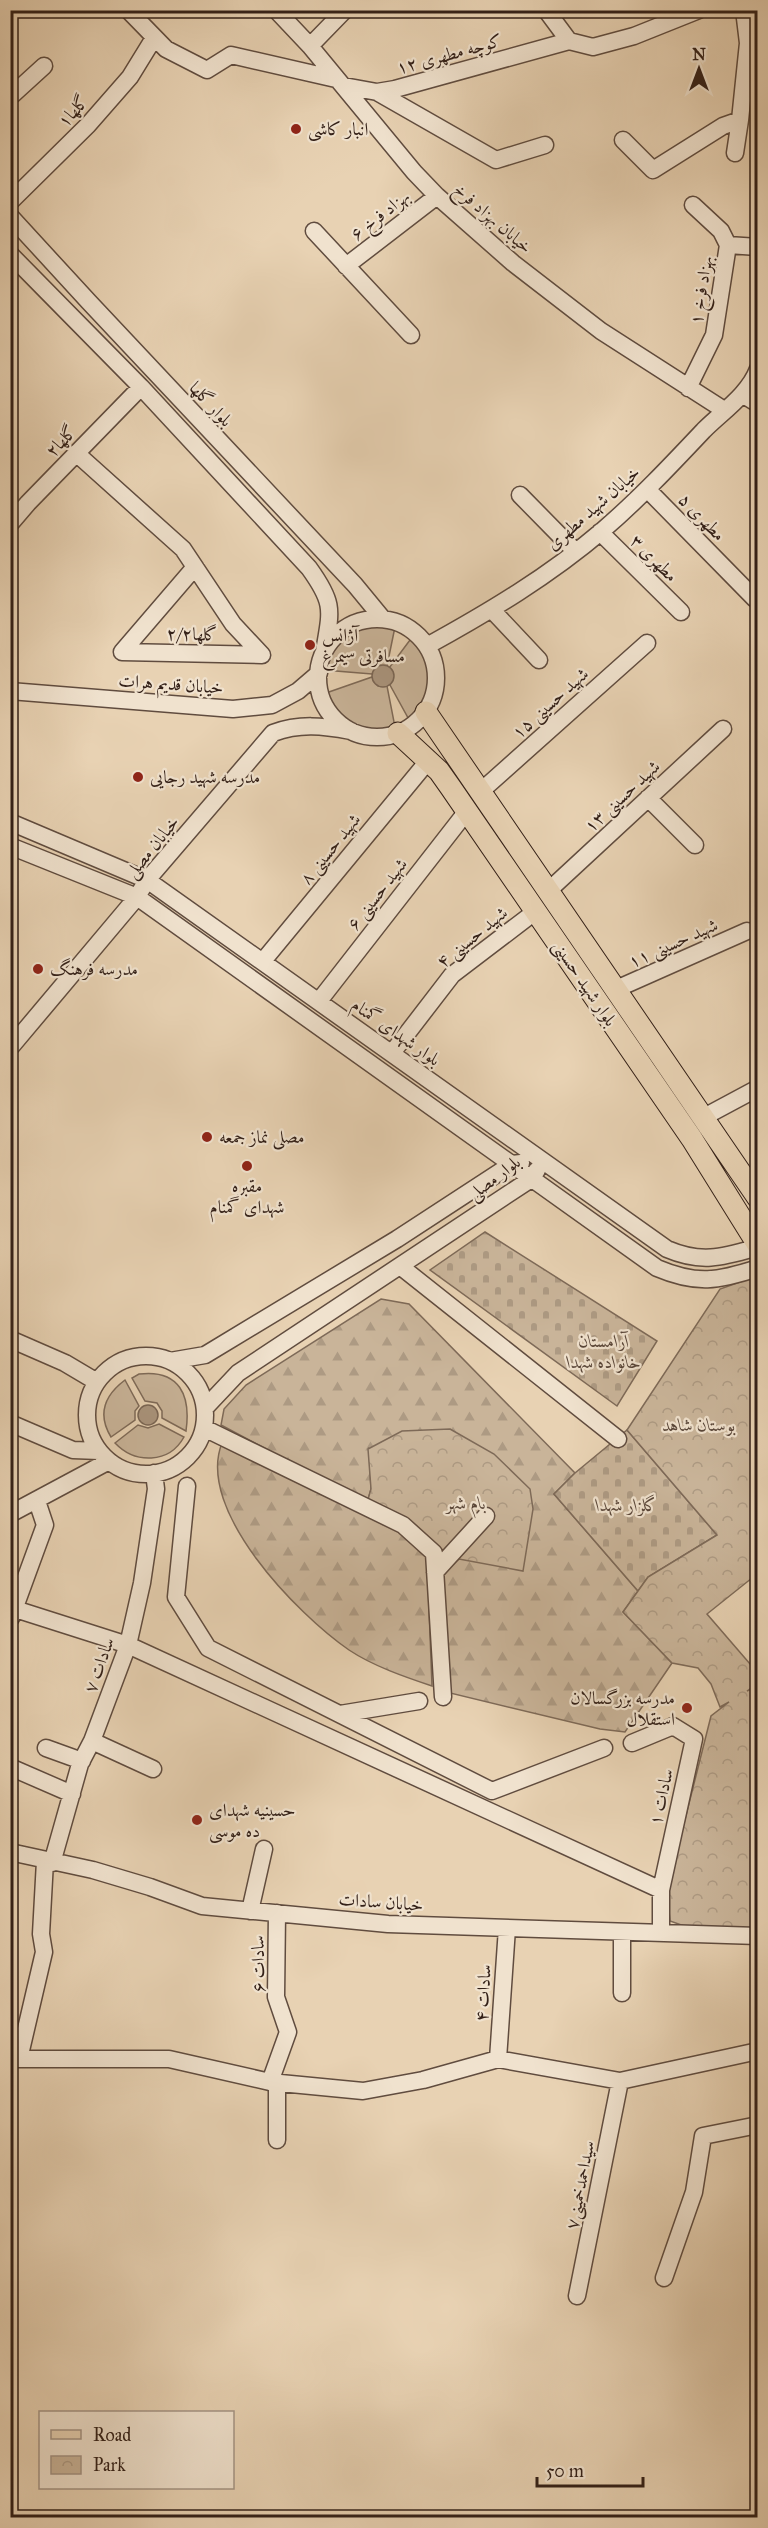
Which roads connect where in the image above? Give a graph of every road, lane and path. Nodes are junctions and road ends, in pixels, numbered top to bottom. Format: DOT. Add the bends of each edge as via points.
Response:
graph roads {
  1 [pos="128,10"];
  2 [pos="276,10"];
  3 [pos="345,10"];
  4 [pos="546,10"];
  5 [pos="699,10"];
  6 [pos="744,11"];
  7 [pos="154,38"];
  8 [pos="569,41"];
  9 [pos="310,46"];
  10 [pos="44,66"];
  11 [pos="340,82"];
  12 [pos="377,92"];
  13 [pos="10,97"];
  14 [pos="740,120"];
  15 [pos="623,140"];
  16 [pos="545,145"];
  17 [pos="735,153"];
  18 [pos="437,196"];
  19 [pos="10,202"];
  20 [pos="693,205"];
  21 [pos="10,216"];
  22 [pos="314,231"];
  23 [pos="728,245"];
  24 [pos="758,247"];
  25 [pos="10,254"];
  26 [pos="346,266"];
  27 [pos="89,303"];
  28 [pos="73,318"];
  29 [pos="411,335"];
  30 [pos="757,375"];
  31 [pos="141,387"];
  32 [pos="688,388"];
  33 [pos="742,394"];
  34 [pos="758,404"];
  35 [pos="724,410"];
  36 [pos="76,453"];
  37 [pos="647,489"];
  38 [pos="520,495"];
  39 [pos="10,524"];
  40 [pos="600,532"];
  41 [pos="575,551"];
  42 [pos="195,567"];
  43 [pos="755,599"];
  44 [pos="492,610"];
  45 [pos="681,612"];
  46 [pos="383,619"];
  47 [pos="647,643"];
  48 [pos="427,646"];
  49 [pos="324,652"];
  50 [pos="539,660"];
  51 [pos="319,674"];
  52 [pos="10,691"];
  53 [pos="426,712"];
  54 [pos="723,729"];
  55 [pos="351,731"];
  56 [pos="398,734"];
  57 [pos="441,764"];
  58 [pos="480,792"];
  59 [pos="648,798"];
  60 [pos="467,811"];
  61 [pos="10,822"];
  62 [pos="696,844"];
  63 [pos="10,846"];
  64 [pos="147,880"];
  65 [pos="547,892"];
  66 [pos="137,897"];
  67 [pos="536,911"];
  68 [pos="747,931"];
  69 [pos="263,961"];
  70 [pos="614,990"];
  71 [pos="319,1001"];
  72 [pos="10,1048"];
  73 [pos="392,1053"];
  74 [pos="758,1088"];
  75 [pos="702,1118"];
  76 [pos="543,1161"];
  77 [pos="512,1164"];
  78 [pos="531,1179"];
  79 [pos="757,1197"];
  80 [pos="758,1246"];
  81 [pos="400,1266"];
  82 [pos="758,1268"];
  83 [pos="10,1339"];
  84 [pos="170,1361"];
  85 [pos="97,1382"];
  86 [pos="205,1408"];
  87 [pos="10,1423"];
  88 [pos="204,1428"];
  89 [pos="618,1439"];
  90 [pos="104,1456"];
  91 [pos="153,1473"];
  92 [pos="187,1486"];
  93 [pos="37,1501"];
  94 [pos="10,1514"];
  95 [pos="486,1516"];
  96 [pos="435,1572"];
  97 [pos="13,1614"];
  98 [pos="128,1645"];
  99 [pos="443,1696"];
  100 [pos="419,1701"];
  101 [pos="340,1714"];
  102 [pos="92,1741"];
  103 [pos="632,1743"];
  104 [pos="46,1748"];
  105 [pos="604,1748"];
  106 [pos="82,1761"];
  107 [pos="10,1767"];
  108 [pos="153,1769"];
  109 [pos="72,1794"];
  110 [pos="264,1849"];
  111 [pos="10,1852"];
  112 [pos="49,1862"];
  113 [pos="661,1890"];
  114 [pos="250,1911"];
  115 [pos="277,1913"];
  116 [pos="507,1928"];
  117 [pos="622,1933"];
  118 [pos="662,1933"];
  119 [pos="758,1936"];
  120 [pos="622,1993"];
  121 [pos="758,2051"];
  122 [pos="15,2059"];
  123 [pos="498,2060"];
  124 [pos="620,2081"];
  125 [pos="273,2083"];
  126 [pos="758,2125"];
  127 [pos="277,2140"];
  128 [pos="664,2278"];
  129 [pos="577,2296"];
  1 -- 7 [label="street"];
  2 -- 9 [label="street, خیابان بهزاد فرخ"];
  3 -- 9 [label="street"];
  4 -- 8 [label="street"];
  5 -- 8 [label="street, کوچه مطهری ۱۲" via="634,36 593,47"];
  6 -- 14 [label="street" via="748,43"];
  7 -- 11 [label="street, کوچه مطهری ۱۲" via="166,49 207,70 231,55"];
  7 -- 19 [label="street, گلها۱" via="130,77 88,125"];
  8 -- 12 [label="street, کوچه مطهری ۱۲"];
  9 -- 11 [label="street, خیابان بهزاد فرخ"];
  10 -- 13 [label="street"];
  11 -- 12 [label="street, کوچه مطهری ۱۲"];
  11 -- 18 [label="street, خیابان بهزاد فرخ"];
  12 -- 16 [label="street" via="496,160"];
  14 -- 15 [label="street" via="723,126 653,170"];
  14 -- 17 [label="street"];
  18 -- 26 [label="street, بهزاد فرخ ۶"];
  18 -- 32 [label="street, خیابان بهزاد فرخ" via="513,263 592,324"];
  20 -- 23 [label="street, بهزاد فرخ ۱" via="721,231"];
  21 -- 27 [label="street, بلوار گلها"];
  22 -- 26 [label="street"];
  23 -- 24 [label="street"];
  23 -- 32 [label="street, بهزاد فرخ ۱" via="714,334"];
  25 -- 28 [label="street"];
  26 -- 29 [label="street"];
  27 -- 28 [label="street"];
  27 -- 46 [label="street, بلوار گلها"];
  28 -- 31 [label="street"];
  30 -- 33 [label="street, خیابان شهید مطهری"];
  31 -- 36 [label="street, گلها۲"];
  31 -- 49 [label="street" via="323,587 331,610"];
  32 -- 35 [label="street, خیابان بهزاد فرخ"];
  33 -- 34 [label="street"];
  33 -- 35 [label="street, خیابان شهید مطهری"];
  35 -- 37 [label="street, خیابان شهید مطهری"];
  36 -- 39 [label="street, گلها۲"];
  36 -- 42 [label="street, گلها۲/۲" via="183,549"];
  37 -- 40 [label="street, خیابان شهید مطهری"];
  37 -- 43 [label="street, مطهری ۵"];
  38 -- 41 [label="street"];
  40 -- 41 [label="street, خیابان شهید مطهری"];
  40 -- 45 [label="street, مطهری ۳"];
  41 -- 44 [label="street, خیابان شهید مطهری"];
  42 -- 42 [label="street, گلها۲/۲" via="232,624 262,655 122,652"];
  44 -- 48 [label="street, خیابان شهید مطهری"];
  44 -- 50 [label="street"];
  46 -- 48 [label="street" via="416,633"];
  46 -- 49 [label="street" via="348,626"];
  47 -- 58 [label="street, شهید حسینی ۱۵"];
  48 -- 53 [label="street" via="436,679 434,696"];
  49 -- 51 [label="street"];
  51 -- 52 [label="street, خیابان قدیم هرات" via="272,705 233,709"];
  51 -- 55 [label="street" via="324,704 335,720"];
  53 -- 56 [label="street"];
  53 -- 57 [label="main road, بلوار شهید حسینی"];
  54 -- 59 [label="street, شهید حسینی ۱۳"];
  55 -- 56 [label="street" via="366,736"];
  55 -- 64 [label="street, خیابان مصلی" via="310,724 273,733"];
  56 -- 57 [label="main road, بلوار شهید حسینی"];
  57 -- 58 [label="main road, بلوار شهید حسینی"];
  57 -- 60 [label="main road, بلوار شهید حسینی"];
  57 -- 69 [label="street, شهید حسینی ۸"];
  58 -- 65 [label="main road, بلوار شهید حسینی"];
  59 -- 62 [label="street"];
  59 -- 65 [label="street, شهید حسینی ۱۳"];
  60 -- 67 [label="main road, بلوار شهید حسینی"];
  60 -- 71 [label="street, شهید حسینی ۶"];
  61 -- 64 [label="street, بلوار شهدای گمنام"];
  63 -- 66 [label="street"];
  64 -- 66 [label="street, خیابان مصلی"];
  64 -- 69 [label="street, بلوار شهدای گمنام"];
  65 -- 70 [label="main road, بلوار شهید حسینی"];
  66 -- 72 [label="street, خیابان مصلی"];
  66 -- 77 [label="street"];
  67 -- 73 [label="street, شهید حسینی ۴" via="452,975"];
  67 -- 80 [label="main road, بلوار شهید حسینی" via="692,1139"];
  68 -- 70 [label="street, شهید حسینی ۱۱"];
  69 -- 71 [label="street, بلوار شهدای گمنام"];
  70 -- 75 [label="main road, بلوار شهید حسینی"];
  71 -- 73 [label="street, بلوار شهدای گمنام"];
  73 -- 76 [label="street, بلوار شهدای گمنام"];
  74 -- 75 [label="street"];
  75 -- 79 [label="main road, بلوار شهید حسینی"];
  76 -- 77 [label="street, بلوار مصلی"];
  76 -- 78 [label="street, بلوار مصلی"];
  76 -- 80 [label="street, بلوار شهدای گمنام" via="668,1250 704,1259"];
  77 -- 78 [label="street"];
  77 -- 84 [label="street, بلوار مصلی" via="205,1355"];
  78 -- 81 [label="street, بلوار مصلی"];
  78 -- 82 [label="street" via="657,1268 678,1277 703,1281"];
  81 -- 86 [label="street, بلوار مصلی" via="238,1373"];
  81 -- 89 [label="street"];
  83 -- 85 [label="street"];
  84 -- 85 [label="street" via="150,1356 129,1358 111,1367"];
  84 -- 86 [label="street" via="187,1372 199,1389"];
  85 -- 90 [label="street" via="90,1396 87,1425"];
  86 -- 88 [label="street"];
  87 -- 90 [label="street" via="73,1450"];
  88 -- 91 [label="street" via="187,1457 176,1466"];
  88 -- 96 [label="street" via="403,1525 434,1553"];
  90 -- 91 [label="street" via="130,1472"];
  90 -- 93 [label="street"];
  91 -- 98 [label="street, سادات ۷" via="156,1489"];
  92 -- 101 [label="street" via="176,1597 208,1648"];
  93 -- 94 [label="street"];
  93 -- 97 [label="street" via="45,1524"];
  95 -- 96 [label="street"];
  96 -- 99 [label="street"];
  97 -- 98 [label="street"];
  98 -- 102 [label="street, سادات ۷"];
  98 -- 113 [label="street"];
  100 -- 101 [label="street"];
  101 -- 105 [label="street" via="492,1791"];
  102 -- 106 [label="street, سادات ۷"];
  102 -- 108 [label="street"];
  103 -- 113 [label="street, سادات ۱" via="673,1726 694,1739"];
  104 -- 106 [label="street"];
  106 -- 109 [label="street, سادات ۷"];
  107 -- 109 [label="street"];
  109 -- 112 [label="street, سادات ۷"];
  110 -- 114 [label="street"];
  111 -- 112 [label="street, خیابان سادات"];
  112 -- 114 [label="street, خیابان سادات" via="93,1870 202,1906"];
  112 -- 122 [label="street, سادات ۷" via="41,1934 44,1952"];
  113 -- 118 [label="street, سادات ۱"];
  114 -- 115 [label="street, خیابان سادات"];
  115 -- 116 [label="street, خیابان سادات" via="388,1924"];
  115 -- 125 [label="street, سادات ۶" via="276,1996 288,2032"];
  116 -- 117 [label="street, خیابان سادات"];
  116 -- 123 [label="street, سادات ۴"];
  117 -- 118 [label="street, خیابان سادات"];
  117 -- 120 [label="street"];
  118 -- 119 [label="street, خیابان سادات"];
  121 -- 124 [label="street"];
  122 -- 125 [label="street" via="169,2059"];
  123 -- 124 [label="street"];
  123 -- 125 [label="street" via="363,2091"];
  124 -- 129 [label="street, سیداحمدخمینی۷"];
  125 -- 127 [label="street, سادات ۶"];
  126 -- 128 [label="street" via="703,2136 694,2192"];
}
